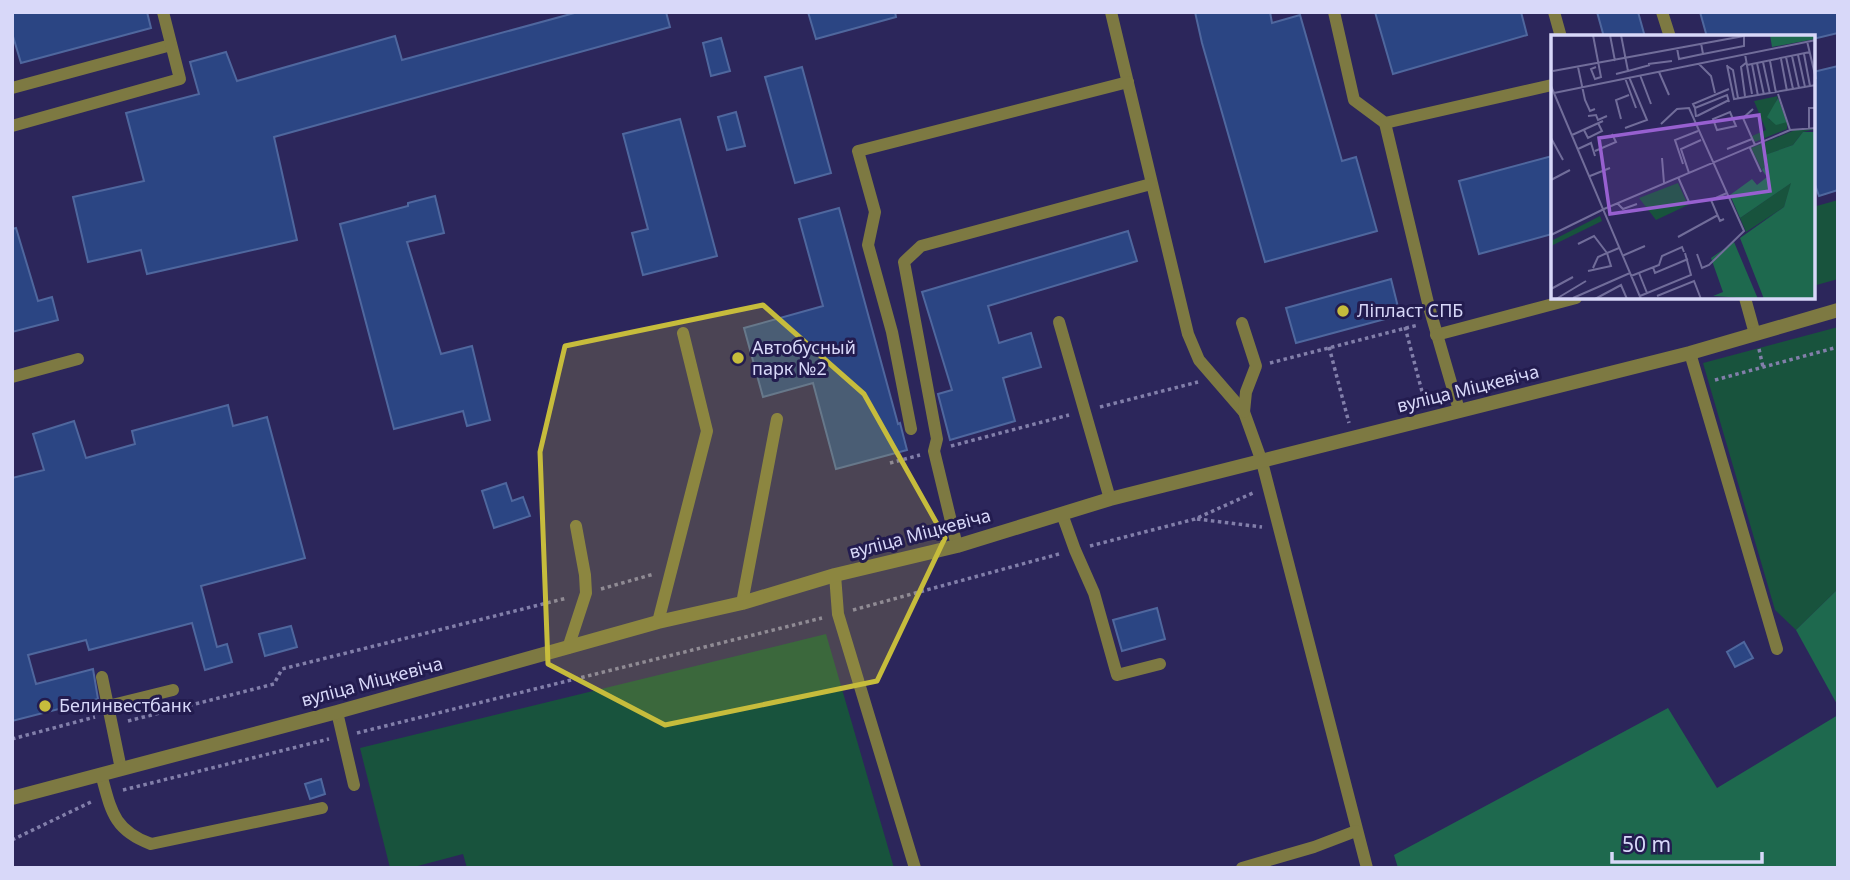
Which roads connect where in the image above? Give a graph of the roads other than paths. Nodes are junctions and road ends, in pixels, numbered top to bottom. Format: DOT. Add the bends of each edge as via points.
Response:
graph roads {
  1 [pos="163,12"];
  2 [pos="1111,12"];
  3 [pos="1334,12"];
  4 [pos="1554,12"];
  5 [pos="1662,12"];
  6 [pos="1560,35"];
  7 [pos="1669,35"];
  8 [pos="171,45"];
  9 [pos="1128,82"];
  10 [pos="1551,85"];
  11 [pos="12,88"];
  12 [pos="1385,123"];
  13 [pos="12,126"];
  14 [pos="1151,184"];
  15 [pos="1571,299"];
  16 [pos="1745,299"];
  17 [pos="1838,310"];
  18 [pos="1059,322"];
  19 [pos="1242,323"];
  20 [pos="1435,328"];
  21 [pos="683,333"];
  22 [pos="1755,334"];
  23 [pos="1690,353"];
  24 [pos="78,359"];
  25 [pos="12,376"];
  26 [pos="1459,410"];
  27 [pos="1244,412"];
  28 [pos="777,419"];
  29 [pos="911,429"];
  30 [pos="1262,462"];
  31 [pos="1110,499"];
  32 [pos="1062,514"];
  33 [pos="576,526"];
  34 [pos="957,546"];
  35 [pos="835,575"];
  36 [pos="742,603"];
  37 [pos="657,622"];
  38 [pos="568,648"];
  39 [pos="1777,649"];
  40 [pos="1160,664"];
  41 [pos="102,677"];
  42 [pos="173,690"];
  43 [pos="109,710"];
  44 [pos="337,712"];
  45 [pos="121,769"];
  46 [pos="101,774"];
  47 [pos="354,785"];
  48 [pos="12,798"];
  49 [pos="322,808"];
  50 [pos="1356,831"];
  51 [pos="915,868"];
  52 [pos="1242,868"];
  53 [pos="1367,868"];
  1 -- 8 [label="lane"];
  2 -- 9 [label="lane"];
  3 -- 12 [label="lane" via="1354,100"];
  4 -- 6 [label="lane"];
  5 -- 7 [label="lane"];
  8 -- 11 [label="lane"];
  8 -- 13 [label="lane" via="180,79"];
  9 -- 14 [label="lane"];
  9 -- 29 [label="lane" via="858,150 875,212 868,245 892,332"];
  10 -- 12 [label="lane"];
  12 -- 20 [label="lane"];
  14 -- 27 [label="lane" via="1188,334 1199,360"];
  14 -- 34 [label="lane" via="921,246 904,262 937,439 934,451"];
  15 -- 20 [label="lane"];
  16 -- 22 [label="lane"];
  17 -- 22 [label="street, вуліца Міцкевіча"];
  18 -- 31 [label="lane"];
  19 -- 27 [label="lane" via="1256,366"];
  20 -- 26 [label="lane"];
  21 -- 37 [label="lane" via="707,432"];
  22 -- 23 [label="street, вуліца Міцкевіча"];
  23 -- 26 [label="street, вуліца Міцкевіча"];
  23 -- 39 [label="lane"];
  24 -- 25 [label="lane"];
  26 -- 30 [label="street, вуліца Міцкевіча"];
  27 -- 30 [label="lane"];
  28 -- 36 [label="lane"];
  30 -- 31 [label="street, вуліца Міцкевіча"];
  30 -- 50 [label="lane"];
  31 -- 32 [label="street, вуліца Міцкевіча"];
  32 -- 34 [label="street, вуліца Міцкевіча"];
  32 -- 40 [label="lane" via="1094,593 1117,675"];
  33 -- 38 [label="lane" via="586,593"];
  34 -- 35 [label="street, вуліца Міцкевіча"];
  35 -- 36 [label="street, вуліца Міцкевіча"];
  35 -- 51 [label="lane" via="838,614"];
  36 -- 37 [label="street, вуліца Міцкевіча"];
  37 -- 38 [label="street, вуліца Міцкевіча"];
  38 -- 44 [label="street, вуліца Міцкевіча"];
  41 -- 43 [label="lane"];
  42 -- 43 [label="lane"];
  43 -- 45 [label="lane"];
  44 -- 45 [label="street, вуліца Міцкевіча"];
  44 -- 47 [label="lane"];
  45 -- 46 [label="street, вуліца Міцкевіча"];
  46 -- 48 [label="street, вуліца Міцкевіча"];
  46 -- 49 [label="lane" via="120,827 151,844"];
  50 -- 52 [label="lane"];
  50 -- 53 [label="lane"];
}
